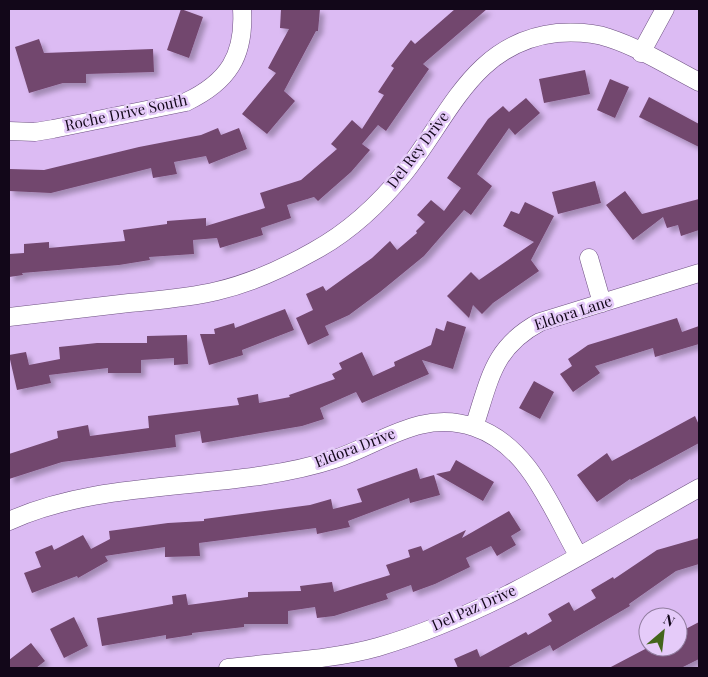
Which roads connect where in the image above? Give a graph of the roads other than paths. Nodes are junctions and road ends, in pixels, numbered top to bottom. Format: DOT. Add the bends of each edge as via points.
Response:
graph roads {
  1 [pos="242,9"];
  2 [pos="665,9"];
  3 [pos="641,53"];
  4 [pos="699,82"];
  5 [pos="9,131"];
  6 [pos="590,258"];
  7 [pos="699,273"];
  8 [pos="602,303"];
  9 [pos="9,317"];
  10 [pos="474,427"];
  11 [pos="699,488"];
  12 [pos="9,521"];
  13 [pos="578,556"];
  14 [pos="228,668"];
  1 -- 5 [label="street, Roche Drive South" via="242,35 231,68 203,94 186,102 53,129"];
  2 -- 3 [label="street"];
  3 -- 4 [label="street, Del Rey Drive"];
  3 -- 9 [label="street, Del Rey Drive" via="609,38 566,32 544,35 501,51 473,77 404,173 366,214 316,250 260,278 183,298"];
  6 -- 8 [label="street"];
  7 -- 8 [label="street, Eldora Lane"];
  8 -- 10 [label="street, Eldora Lane" via="540,322 511,341 493,371"];
  10 -- 12 [label="street, Eldora Drive" via="442,421 423,422 310,466 102,496 41,509"];
  10 -- 13 [label="street, Eldora Drive" via="506,443 520,456"];
  11 -- 13 [label="street, Del Paz Drive"];
  13 -- 14 [label="street, Del Paz Drive" via="476,610 377,647"];
}
